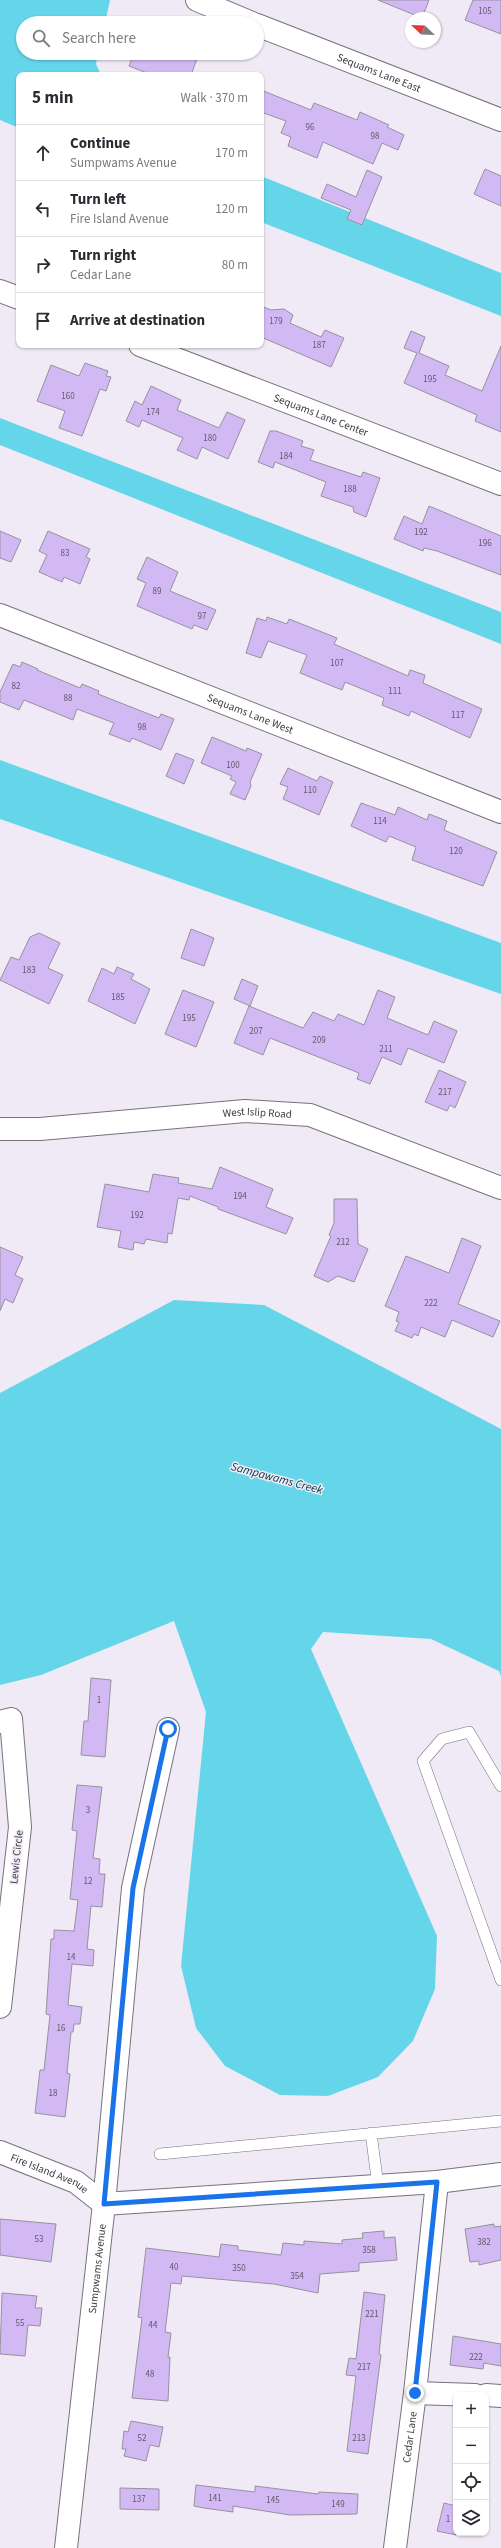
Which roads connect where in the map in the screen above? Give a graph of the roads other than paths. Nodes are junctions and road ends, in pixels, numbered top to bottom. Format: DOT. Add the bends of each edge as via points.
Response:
graph roads {
  1 [pos="197,0"];
  2 [pos="235,16"];
  3 [pos="264,28"];
  4 [pos="501,120"];
  5 [pos="0,291"];
  6 [pos="16,297"];
  7 [pos="148,348"];
  8 [pos="501,484"];
  9 [pos="0,615"];
  10 [pos="501,812"];
  11 [pos="0,1129"];
  12 [pos="501,1188"];
  13 [pos="0,1722"];
  14 [pos="168,1729"];
  15 [pos="501,1786"];
  16 [pos="501,1980"];
  17 [pos="0,2007"];
  18 [pos="501,2121"];
  19 [pos="371,2133"];
  20 [pos="0,2152"];
  21 [pos="160,2154"];
  22 [pos="501,2174"];
  23 [pos="437,2182"];
  24 [pos="378,2186"];
  25 [pos="104,2204"];
  26 [pos="415,2393"];
  27 [pos="453,2394"];
  28 [pos="489,2395"];
  29 [pos="501,2396"];
  30 [pos="66,2548"];
  31 [pos="395,2548"];
  1 -- 2 [label="street"];
  3 -- 4 [label="street, Sequams Lane East"];
  5 -- 6 [label="street"];
  7 -- 8 [label="street, Sequams Lane Center"];
  9 -- 10 [label="street, Sequams Lane West"];
  11 -- 12 [label="street, West Islip Road" via="40,1129 245,1111 310,1115"];
  13 -- 17 [label="street, Lewis Circle" via="11,1719 20,1827"];
  14 -- 25 [label="street, Sumpwams Avenue" via="133,1888"];
  15 -- 16 [label="lane" via="469,1732 442,1739 423,1761"];
  18 -- 19 [label="lane"];
  19 -- 21 [label="lane"];
  19 -- 24 [label="lane"];
  20 -- 25 [label="street, Fire Island Avenue" via="76,2182"];
  22 -- 23 [label="street"];
  23 -- 24 [label="street"];
  23 -- 26 [label="street, Cedar Lane"];
  24 -- 25 [label="street"];
  25 -- 30 [label="street, Sumpwams Avenue"];
  26 -- 27 [label="street"];
  26 -- 31 [label="street, Cedar Lane"];
  28 -- 29 [label="street"];
}
